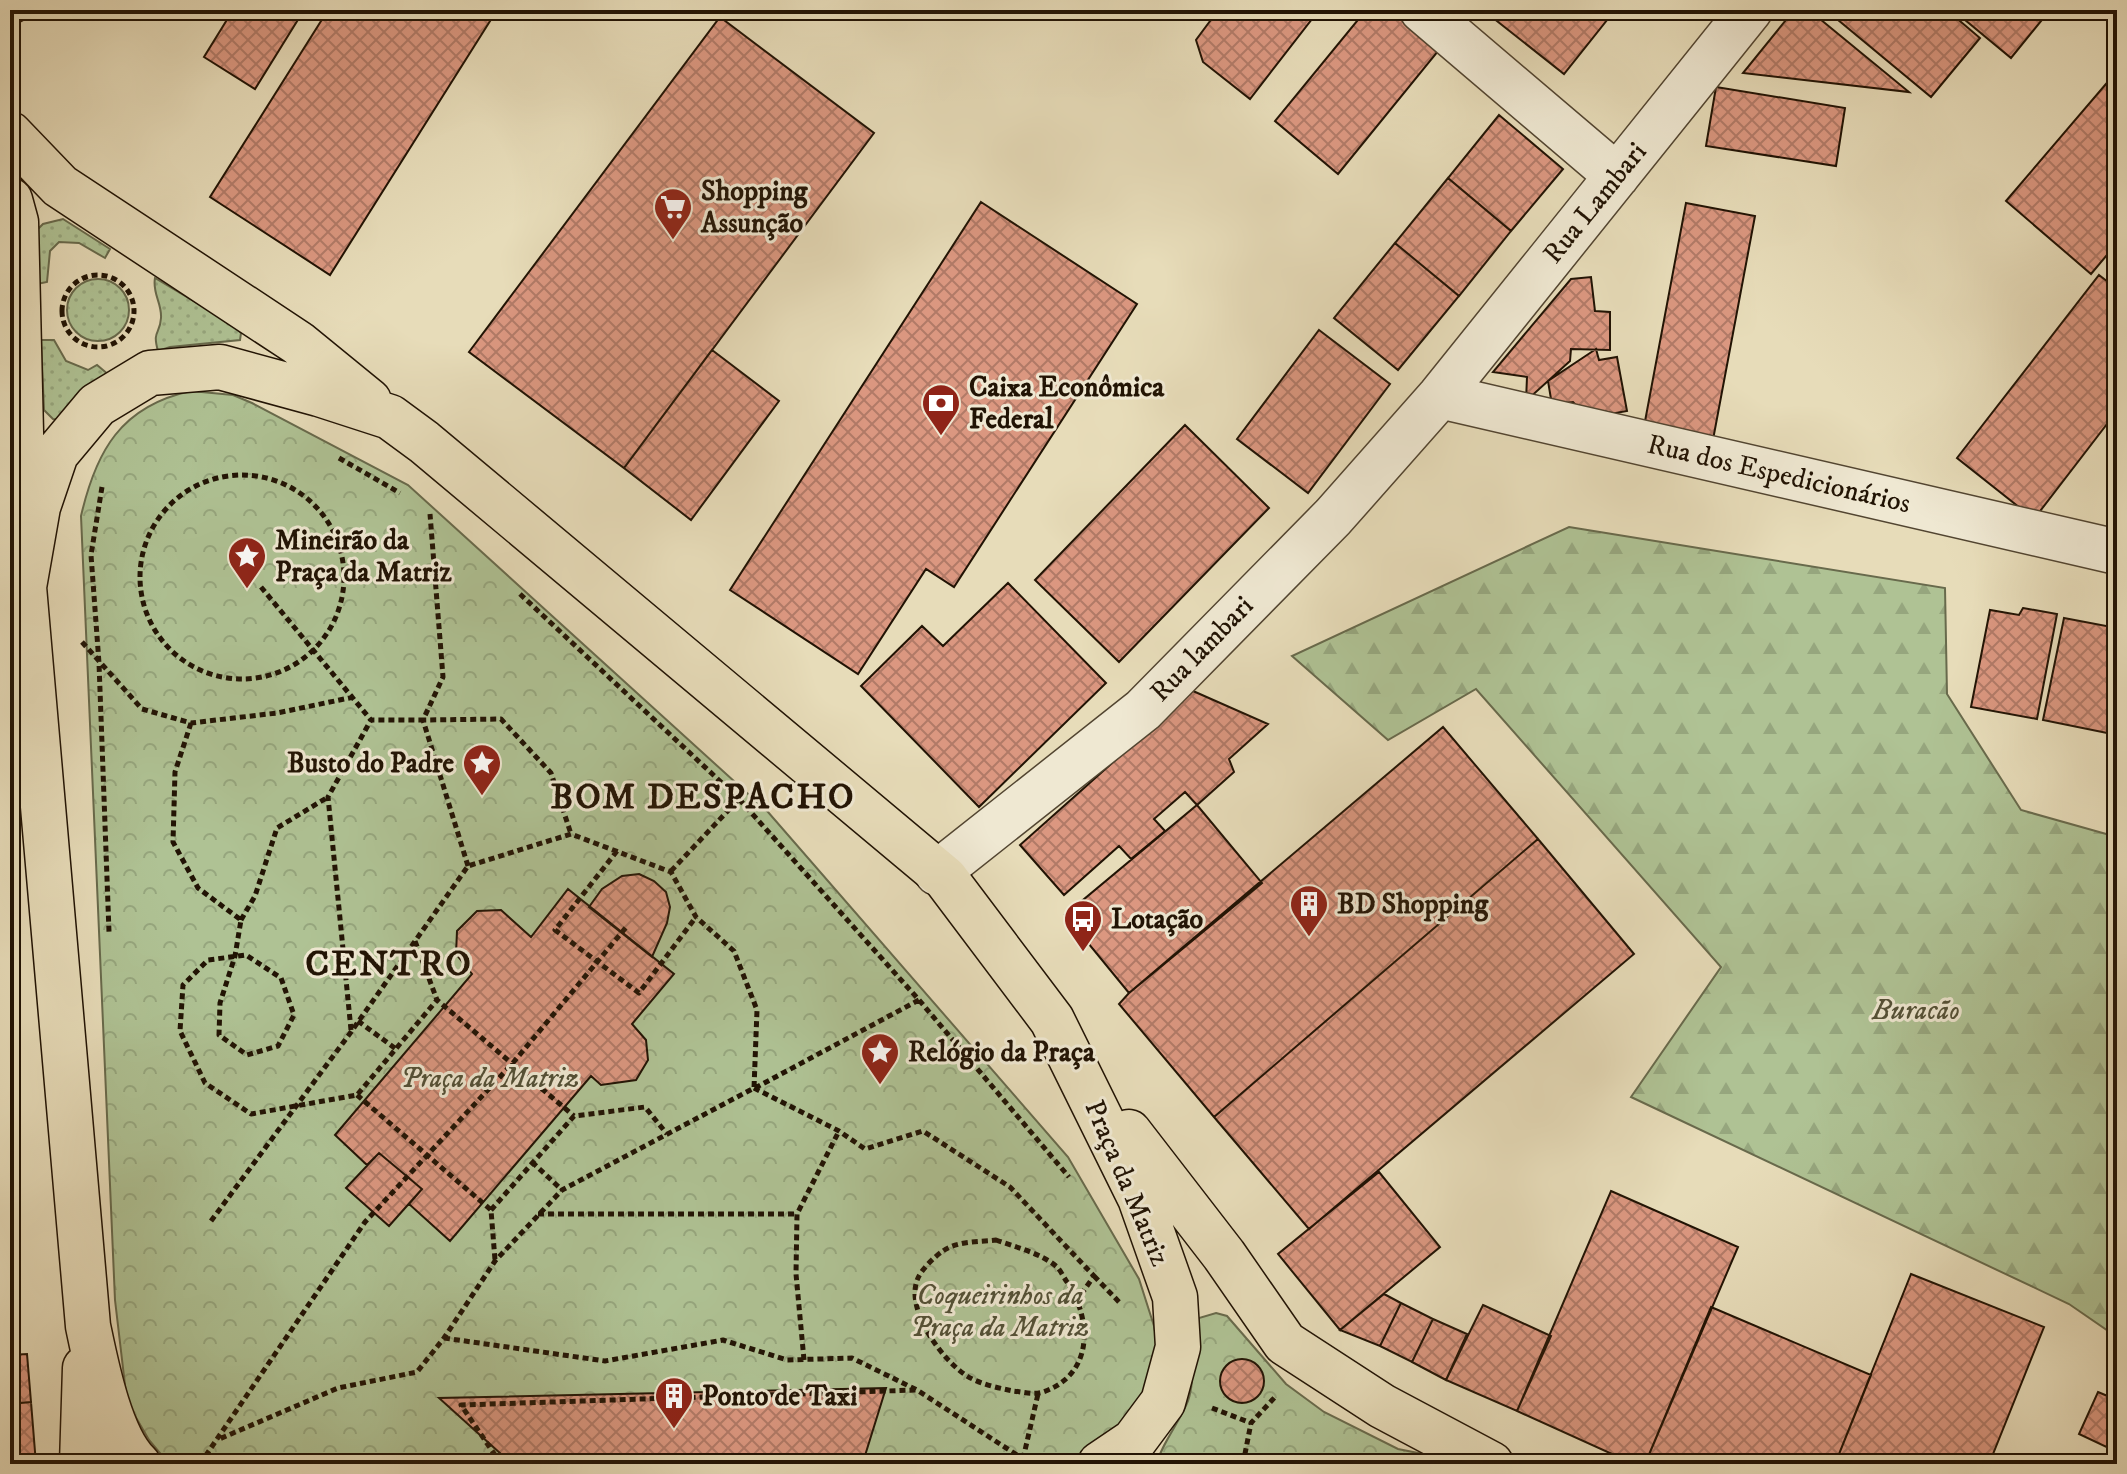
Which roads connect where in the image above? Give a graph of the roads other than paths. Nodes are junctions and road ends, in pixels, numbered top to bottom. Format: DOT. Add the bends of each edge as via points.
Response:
graph roads {
  1 [pos="1422,10"];
  2 [pos="1750,10"];
  3 [pos="10,134"];
  4 [pos="1617,176"];
  5 [pos="10,200"];
  6 [pos="1440,396"];
  7 [pos="390,417"];
  8 [pos="2117,552"];
  9 [pos="20,592"];
  10 [pos="937,873"];
  11 [pos="1071,1058"];
  12 [pos="88,1326"];
  13 [pos="1081,1460"];
  14 [pos="82,1464"];
  15 [pos="138,1464"];
  16 [pos="1491,1464"];
  1 -- 4 [label="street"];
  2 -- 4 [label="street, Rua Lambari"];
  3 -- 7 [label="main road" via="60,186 298,343"];
  4 -- 6 [label="street, Rua Lambari"];
  5 -- 9 [label="main road" via="16,222"];
  6 -- 8 [label="street, Rua dos Espedicionários"];
  6 -- 10 [label="street, Rua lambari" via="1333,517 1143,710"];
  7 -- 9 [label="main road, Praça da Matriz" via="220,367 150,373 97,405 56,454 38,507"];
  7 -- 10 [label="main road, Praça da Matriz"];
  9 -- 12 [label="main road, Praça da Matriz"];
  10 -- 11 [label="main road, Praça da Matriz" via="961,897 1052,1020"];
  11 -- 13 [label="main road, Praça da Matriz" via="1140,1198 1175,1297 1178,1347 1163,1402 1134,1441"];
  11 -- 16 [label="main road" via="1224,1255 1285,1343 1382,1406"];
  12 -- 14 [label="main road"];
  12 -- 15 [label="main road, Praça da Matriz" via="102,1391 129,1456"];
}
